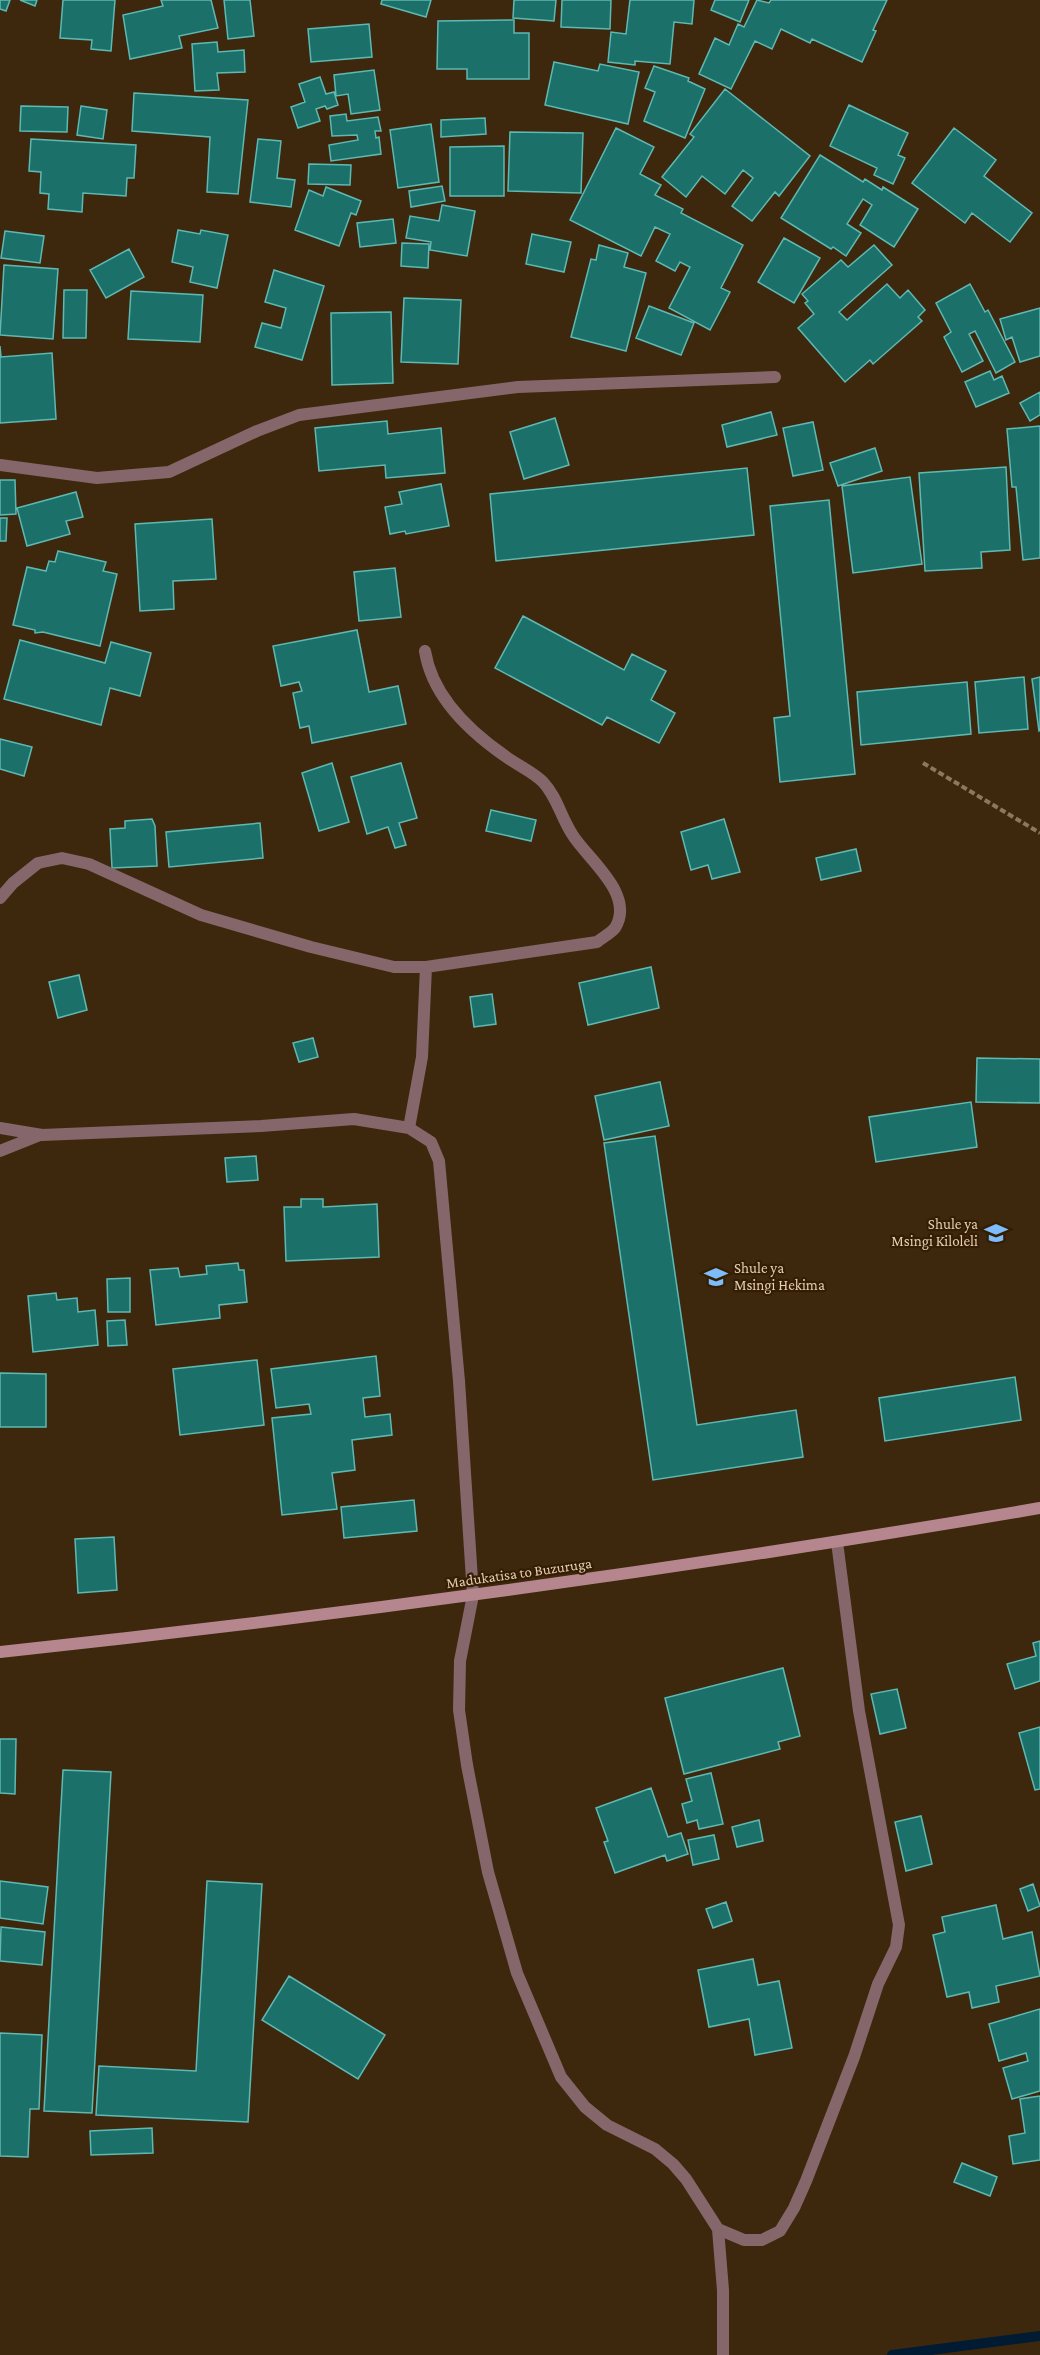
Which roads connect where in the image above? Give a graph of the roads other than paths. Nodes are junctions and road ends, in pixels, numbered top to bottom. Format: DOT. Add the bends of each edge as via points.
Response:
graph roads {
  1 [pos="775,377"];
  2 [pos="0,465"];
  3 [pos="425,651"];
  4 [pos="0,898"];
  5 [pos="426,967"];
  6 [pos="0,1128"];
  7 [pos="409,1128"];
  8 [pos="42,1135"];
  9 [pos="0,1151"];
  10 [pos="1040,1508"];
  11 [pos="837,1542"];
  12 [pos="473,1595"];
  13 [pos="0,1652"];
  14 [pos="718,2229"];
  15 [pos="723,2355"];
  1 -- 2 [label="street" via="518,387 299,415 169,472 97,478"];
  3 -- 5 [label="street" via="436,687 454,711 480,739 543,782 571,833 613,885 619,908 614,929 597,942"];
  4 -- 5 [label="street" via="38,862 62,858 89,864 201,915 383,965"];
  5 -- 7 [label="street" via="422,1057"];
  6 -- 8 [label="street"];
  7 -- 8 [label="street" via="354,1119"];
  7 -- 12 [label="street" via="431,1142 440,1161"];
  8 -- 9 [label="street"];
  10 -- 11 [label="main road, Madukatisa to Buzuruga"];
  11 -- 12 [label="main road, Madukatisa to Buzuruga"];
  11 -- 14 [label="street" via="859,1712 896,1904 896,1947 878,1984 806,2181 780,2231 762,2240 744,2240"];
  12 -- 13 [label="main road, Madukatisa to Buzuruga"];
  12 -- 14 [label="street" via="460,1661 459,1710 489,1872 517,1973 561,2077 607,2125 655,2149 673,2164"];
  14 -- 15 [label="street"];
}
